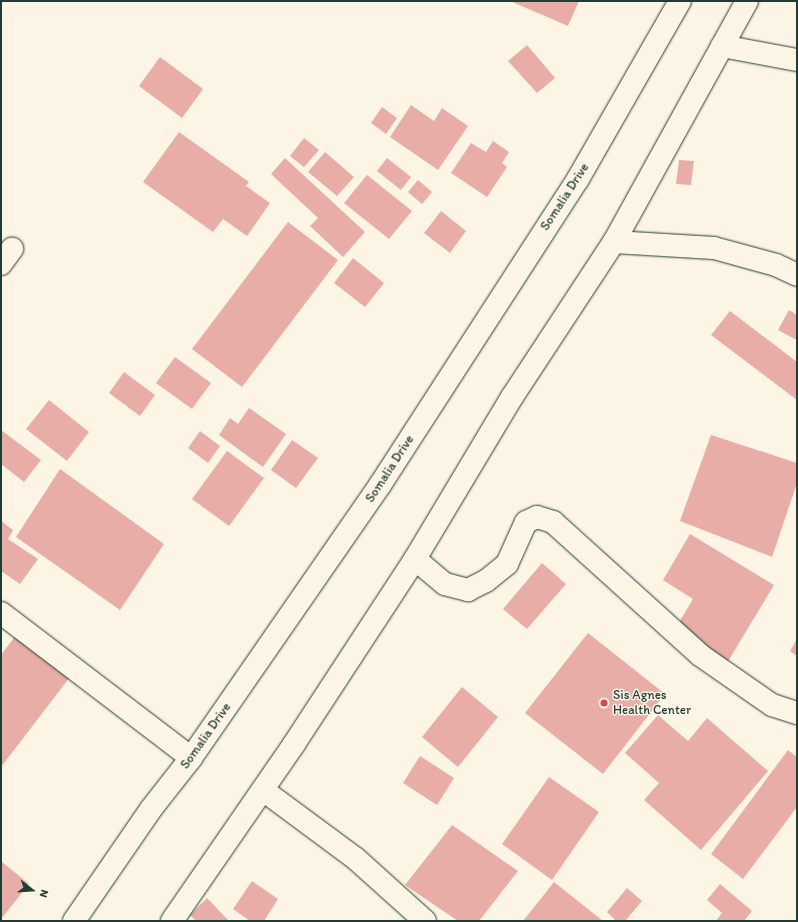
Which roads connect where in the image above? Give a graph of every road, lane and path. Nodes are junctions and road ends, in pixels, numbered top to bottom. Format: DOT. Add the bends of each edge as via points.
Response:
graph roads {
  1 [pos="680,1"];
  2 [pos="746,1"];
  3 [pos="722,46"];
  4 [pos="797,60"];
  5 [pos="614,242"];
  6 [pos="797,275"];
  7 [pos="415,559"];
  8 [pos="1,613"];
  9 [pos="797,713"];
  10 [pos="191,758"];
  11 [pos="263,790"];
  12 [pos="74,921"];
  13 [pos="172,921"];
  14 [pos="425,921"];
  1 -- 10 [label="main road, Somalia Drive" via="578,179 380,485"];
  2 -- 3 [label="main road"];
  3 -- 4 [label="main road"];
  3 -- 5 [label="main road"];
  5 -- 6 [label="main road" via="714,248 776,265"];
  5 -- 7 [label="main road" via="512,397"];
  7 -- 9 [label="main road" via="445,584 468,590 486,581 507,564 526,522 537,518 553,522 700,655 772,705"];
  7 -- 11 [label="main road"];
  8 -- 10 [label="main road"];
  10 -- 12 [label="main road, Somalia Drive" via="151,809"];
  11 -- 13 [label="main road"];
  11 -- 14 [label="main road" via="355,858"];
}
